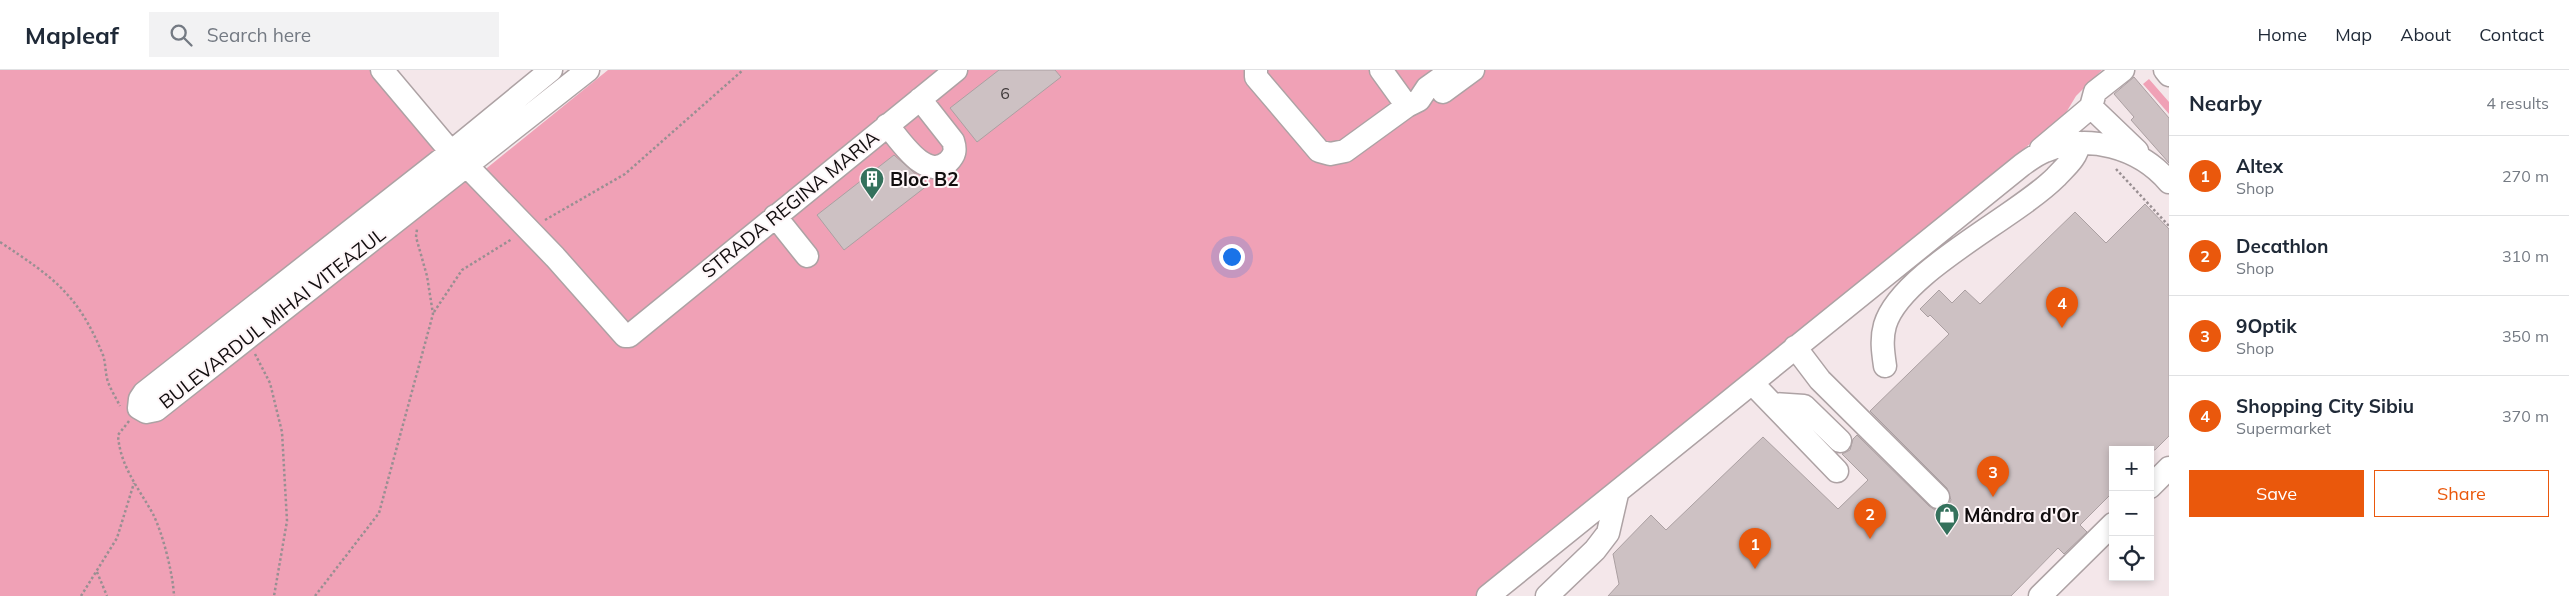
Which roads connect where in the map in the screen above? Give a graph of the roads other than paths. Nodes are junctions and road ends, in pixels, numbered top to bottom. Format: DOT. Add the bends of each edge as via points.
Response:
graph roads {
  1 [pos="382,70"];
  2 [pos="552,70"];
  3 [pos="588,70"];
  4 [pos="956,70"];
  5 [pos="1256,70"];
  6 [pos="1381,70"];
  7 [pos="1452,70"];
  8 [pos="1472,70"];
  9 [pos="2123,70"];
  10 [pos="2165,70"];
  11 [pos="2169,75"];
  12 [pos="920,99"];
  13 [pos="1413,103"];
  14 [pos="2091,107"];
  15 [pos="888,125"];
  16 [pos="2087,143"];
  17 [pos="459,159"];
  18 [pos="2022,165"];
  19 [pos="2161,175"];
  20 [pos="775,216"];
  21 [pos="807,256"];
  22 [pos="234,340"];
  23 [pos="1796,347"];
  24 [pos="1885,366"];
  25 [pos="1752,383"];
  26 [pos="1773,404"];
  27 [pos="129,413"];
  28 [pos="1840,441"];
  29 [pos="2169,468"];
  30 [pos="1836,471"];
  31 [pos="2154,483"];
  32 [pos="1617,494"];
  33 [pos="1938,497"];
  34 [pos="2109,528"];
  35 [pos="1488,596"];
  36 [pos="1547,596"];
  37 [pos="2040,596"];
  1 -- 17 [label="street"];
  2 -- 17 [label="street, BULEVARDUL MIHAI VITEAZUL"];
  3 -- 17 [label="street, BULEVARDUL MIHAI VITEAZUL"];
  4 -- 12 [label="street, STRADA REGINA MARIA"];
  5 -- 13 [label="street" via="1256,78 1319,151 1330,154 1345,151"];
  6 -- 13 [label="street"];
  7 -- 13 [label="street"];
  8 -- 13 [label="street" via="1432,101"];
  9 -- 14 [label="street" via="2095,92"];
  10 -- 11 [label="street"];
  12 -- 15 [label="street, STRADA REGINA MARIA"];
  12 -- 15 [label="street" via="953,141 954,156 945,164 927,167"];
  14 -- 18 [label="street"];
  14 -- 19 [label="street"];
  15 -- 20 [label="street, STRADA REGINA MARIA"];
  16 -- 18 [label="street" via="2044,151"];
  16 -- 19 [label="street" via="2126,150"];
  16 -- 24 [label="street" via="2048,185 1923,276 1894,305 1885,324 1882,344"];
  17 -- 20 [label="street, STRADA REGINA MARIA" via="625,336"];
  17 -- 22 [label="street, BULEVARDUL MIHAI VITEAZUL"];
  17 -- 22 [label="street, BULEVARDUL MIHAI VITEAZUL" via="419,203"];
  18 -- 23 [label="street"];
  20 -- 21 [label="street"];
  22 -- 27 [label="street, BULEVARDUL MIHAI VITEAZUL" via="156,410"];
  23 -- 25 [label="street"];
  23 -- 33 [label="street" via="1820,380"];
  25 -- 26 [label="street"];
  25 -- 32 [label="street"];
  26 -- 28 [label="street" via="1804,406"];
  26 -- 30 [label="street"];
  29 -- 31 [label="street"];
  32 -- 35 [label="street"];
  32 -- 36 [label="street" via="1608,533"];
  34 -- 37 [label="street"];
}
